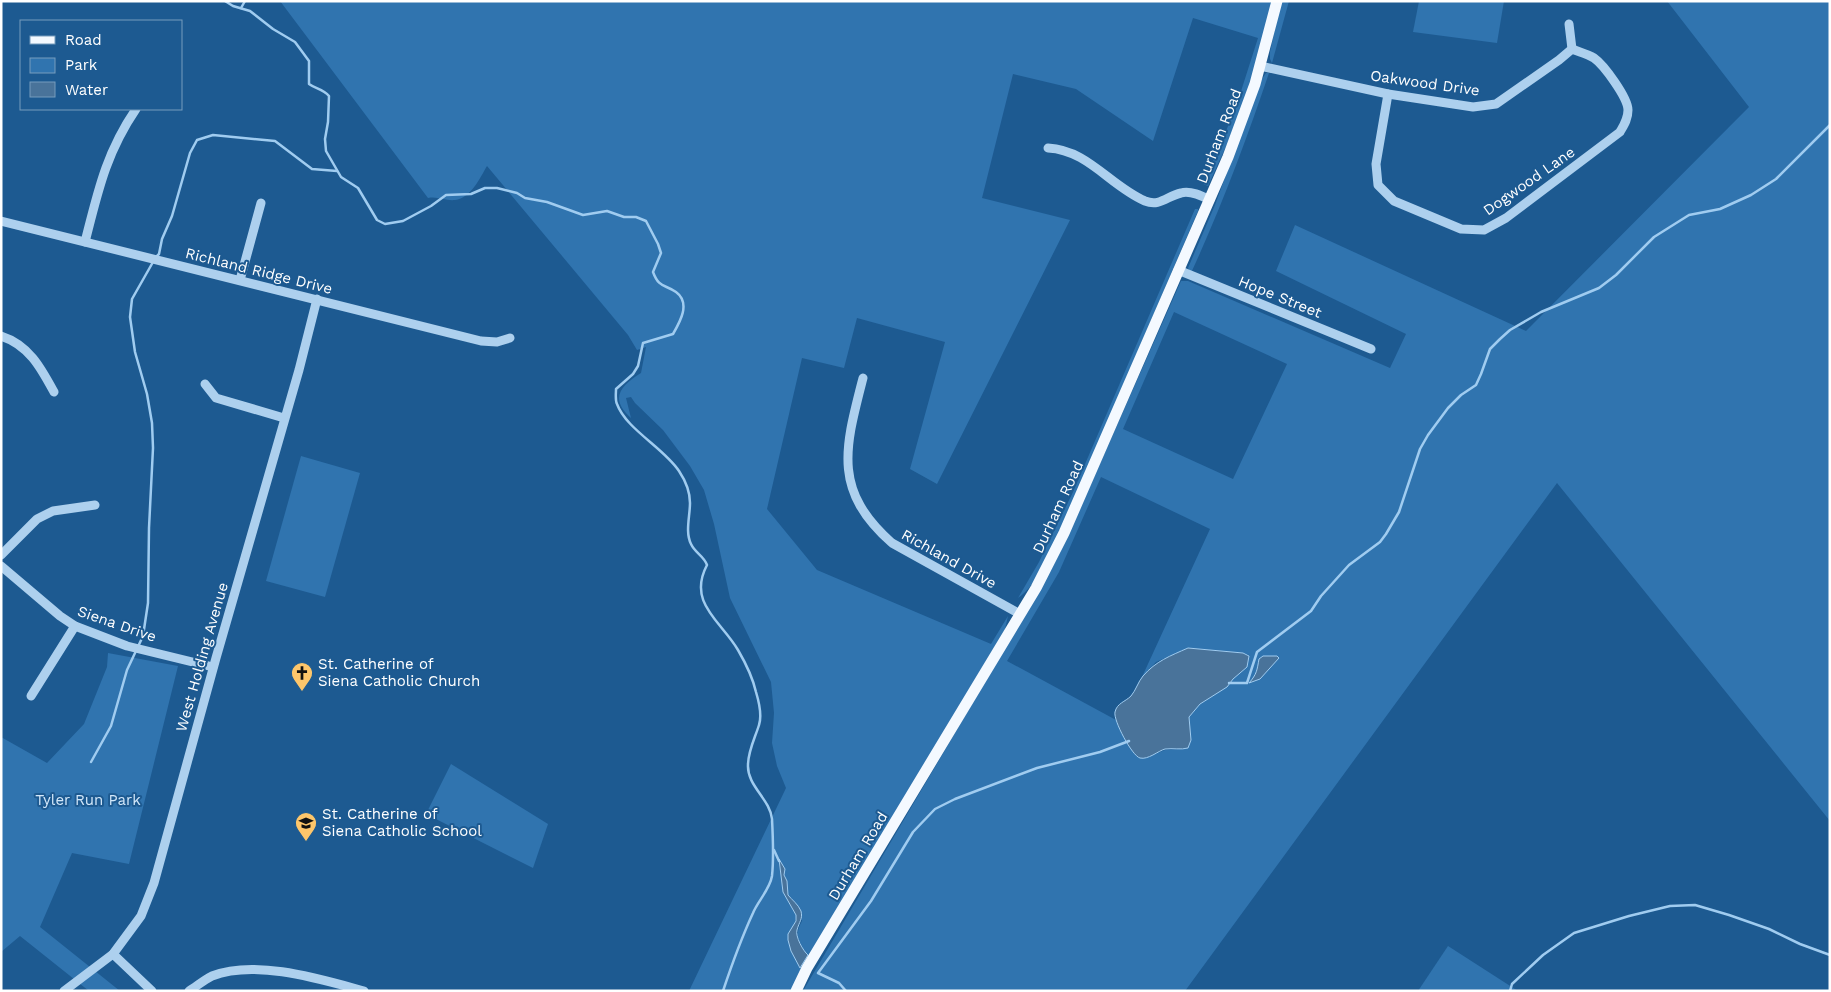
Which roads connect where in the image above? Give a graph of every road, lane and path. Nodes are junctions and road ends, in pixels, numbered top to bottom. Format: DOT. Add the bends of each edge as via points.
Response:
graph roads {
  1 [pos="1277,1"];
  2 [pos="1569,24"];
  3 [pos="1572,50"];
  4 [pos="1260,66"];
  5 [pos="1388,94"];
  6 [pos="135,110"];
  7 [pos="1048,148"];
  8 [pos="1210,200"];
  9 [pos="261,203"];
  10 [pos="1,221"];
  11 [pos="85,242"];
  12 [pos="1178,270"];
  13 [pos="240,280"];
  14 [pos="316,299"];
  15 [pos="1,336"];
  16 [pos="510,338"];
  17 [pos="1371,349"];
  18 [pos="862,378"];
  19 [pos="205,384"];
  20 [pos="54,392"];
  21 [pos="284,418"];
  22 [pos="96,505"];
  23 [pos="1,555"];
  24 [pos="1,566"];
  25 [pos="1020,614"];
  26 [pos="75,626"];
  27 [pos="213,667"];
  28 [pos="31,696"];
  29 [pos="113,954"];
  30 [pos="64,991"];
  31 [pos="152,991"];
  32 [pos="189,991"];
  33 [pos="364,991"];
  34 [pos="796,991"];
  1 -- 4 [label="main road, Durham Road"];
  2 -- 3 [label="street"];
  3 -- 5 [label="street, Oakwood Drive" via="1496,104 1473,107"];
  3 -- 5 [label="street, Dogwood Lane" via="1600,62 1626,101 1626,122 1620,132 1506,218 1484,230 1461,229 1394,201 1378,185 1376,164"];
  4 -- 5 [label="street, Oakwood Drive"];
  4 -- 8 [label="main road, Durham Road"];
  6 -- 11 [label="street" via="104,169"];
  7 -- 8 [label="street" via="1077,156 1124,189 1149,202 1162,202 1182,192"];
  8 -- 12 [label="main road, Durham Road"];
  9 -- 13 [label="street"];
  10 -- 11 [label="street, Richland Ridge Drive"];
  11 -- 13 [label="street, Richland Ridge Drive"];
  12 -- 17 [label="street, Hope Street"];
  12 -- 25 [label="main road, Durham Road" via="1064,533"];
  13 -- 14 [label="street, Richland Ridge Drive"];
  14 -- 16 [label="street, Richland Ridge Drive" via="481,341 497,342"];
  14 -- 21 [label="street, West Holding Avenue"];
  15 -- 20 [label="street" via="22,346 36,360"];
  18 -- 25 [label="street, Richland Drive" via="850,432 848,472 853,492 865,515 892,543"];
  19 -- 21 [label="street" via="216,398"];
  21 -- 27 [label="street, West Holding Avenue"];
  22 -- 23 [label="street" via="52,511 33,523"];
  24 -- 26 [label="street, Siena Drive"];
  25 -- 34 [label="main road, Durham Road"];
  26 -- 27 [label="street, Siena Drive" via="127,646"];
  26 -- 28 [label="street"];
  27 -- 29 [label="street, West Holding Avenue" via="154,883 141,916"];
  29 -- 30 [label="street, West Holding Avenue"];
  29 -- 31 [label="street"];
  32 -- 33 [label="street" via="211,976 252,969 273,970"];
}
